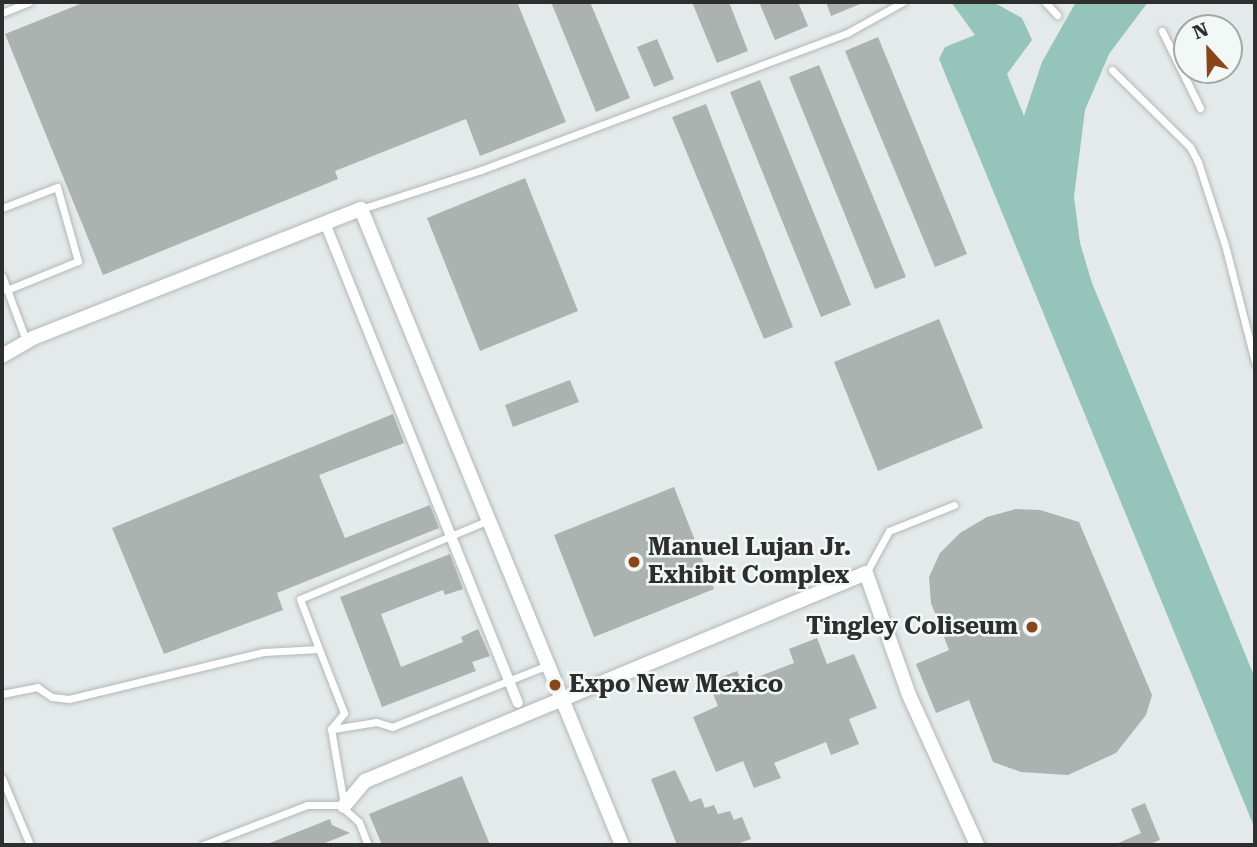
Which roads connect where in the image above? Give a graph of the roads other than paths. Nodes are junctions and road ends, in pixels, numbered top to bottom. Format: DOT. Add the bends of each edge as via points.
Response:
graph roads {
  1 [pos="29,2"];
  2 [pos="903,2"];
  3 [pos="1045,2"];
  4 [pos="2,13"];
  5 [pos="1057,15"];
  6 [pos="1162,31"];
  7 [pos="1112,70"];
  8 [pos="1200,108"];
  9 [pos="2,208"];
  10 [pos="361,209"];
  11 [pos="325,223"];
  12 [pos="2,276"];
  13 [pos="7,289"];
  14 [pos="27,343"];
  15 [pos="2,356"];
  16 [pos="1255,362"];
  17 [pos="954,505"];
  18 [pos="489,519"];
  19 [pos="451,535"];
  20 [pos="866,573"];
  21 [pos="319,649"];
  22 [pos="549,664"];
  23 [pos="509,681"];
  24 [pos="2,694"];
  25 [pos="563,698"];
  26 [pos="517,703"];
  27 [pos="331,729"];
  28 [pos="2,778"];
  29 [pos="344,806"];
  30 [pos="30,845"];
  31 [pos="203,845"];
  32 [pos="368,845"];
  33 [pos="622,845"];
  34 [pos="977,845"];
  1 -- 4 [label="lane"];
  2 -- 10 [label="lane" via="847,33 481,170"];
  3 -- 5 [label="lane"];
  6 -- 8 [label="lane"];
  7 -- 16 [label="lane" via="1190,148 1198,162"];
  9 -- 13 [label="lane" via="57,187 78,261"];
  10 -- 11 [label="street"];
  10 -- 18 [label="street"];
  11 -- 14 [label="street"];
  11 -- 19 [label="street"];
  12 -- 13 [label="lane"];
  13 -- 14 [label="lane"];
  14 -- 15 [label="street"];
  17 -- 20 [label="lane" via="889,531"];
  18 -- 19 [label="lane"];
  18 -- 22 [label="street"];
  19 -- 21 [label="lane" via="300,599"];
  19 -- 23 [label="street"];
  20 -- 25 [label="street"];
  20 -- 34 [label="street" via="909,695"];
  21 -- 24 [label="lane" via="264,652 69,699 52,697 37,687"];
  21 -- 27 [label="lane" via="344,713"];
  22 -- 23 [label="lane"];
  22 -- 25 [label="street"];
  23 -- 26 [label="street"];
  23 -- 27 [label="lane" via="393,727 376,722"];
  25 -- 29 [label="street" via="365,781"];
  25 -- 33 [label="street"];
  27 -- 29 [label="lane"];
  28 -- 30 [label="lane"];
  29 -- 31 [label="lane" via="307,805"];
  29 -- 32 [label="lane" via="359,822"];
}
